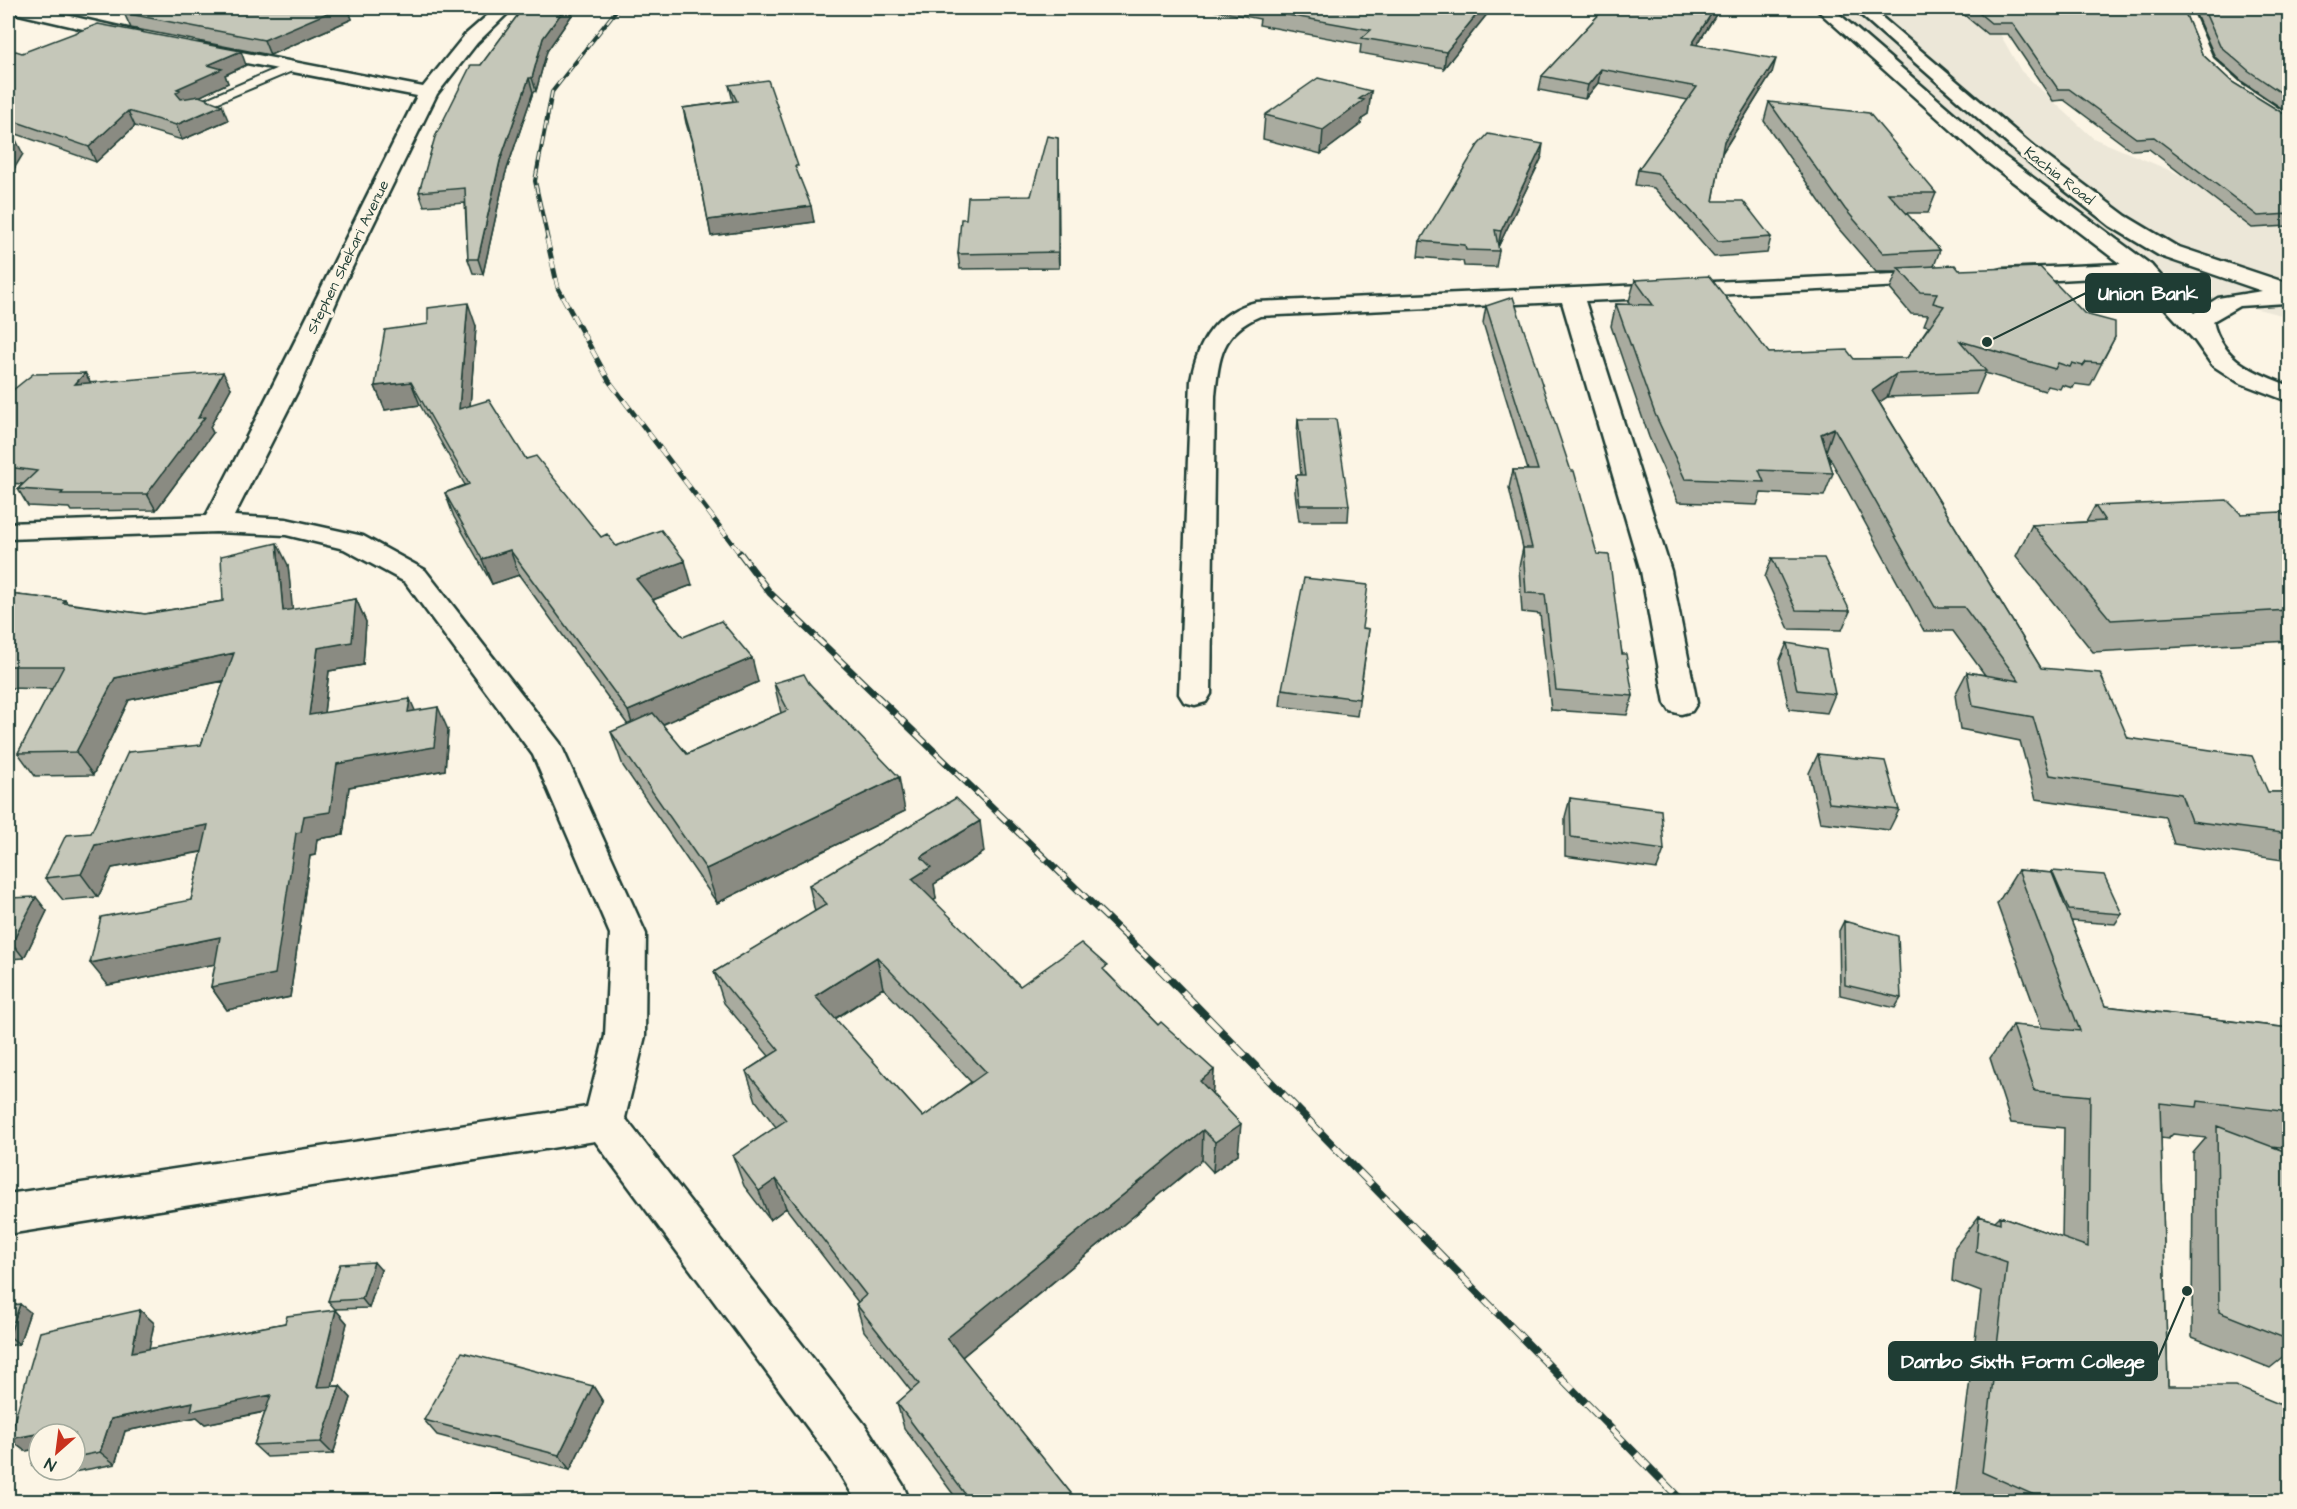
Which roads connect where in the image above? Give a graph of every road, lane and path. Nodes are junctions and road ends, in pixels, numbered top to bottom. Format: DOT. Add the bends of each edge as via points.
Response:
graph roads {
  1 [pos="16,8"];
  2 [pos="506,8"];
  3 [pos="1823,8"];
  4 [pos="1861,8"];
  5 [pos="2183,8"];
  6 [pos="121,18"];
  7 [pos="93,28"];
  8 [pos="152,39"];
  9 [pos="61,40"];
  10 [pos="187,46"];
  11 [pos="292,66"];
  12 [pos="428,93"];
  13 [pos="192,108"];
  14 [pos="2289,125"];
  15 [pos="2143,270"];
  16 [pos="1987,277"];
  17 [pos="1963,278"];
  18 [pos="2289,292"];
  19 [pos="1571,295"];
  20 [pos="2289,298"];
  21 [pos="2202,336"];
  22 [pos="2227,364"];
  23 [pos="2289,395"];
  24 [pos="2289,412"];
  25 [pos="216,524"];
  26 [pos="8,531"];
  27 [pos="1195,694"];
  28 [pos="1681,703"];
  29 [pos="604,1122"];
  30 [pos="8,1214"];
  31 [pos="886,1502"];
  1 -- 7 [label="street"];
  2 -- 12 [label="street, Stephen Shekari Avenue" via="471,39"];
  3 -- 15 [label="street, Kachia Road" via="1994,158"];
  4 -- 18 [label="street, Kachia Road" via="2027,152 2144,238 2192,261"];
  5 -- 14 [label="street" via="2205,60 2235,88"];
  6 -- 7 [label="street"];
  7 -- 8 [label="street"];
  7 -- 9 [label="street"];
  10 -- 11 [label="street"];
  11 -- 12 [label="street"];
  11 -- 13 [label="lane"];
  12 -- 25 [label="street, Stephen Shekari Avenue"];
  15 -- 16 [label="street"];
  15 -- 21 [label="street, Kachia Road"];
  17 -- 19 [label="street"];
  19 -- 27 [label="street" via="1256,309 1239,315 1221,329 1206,357 1202,396"];
  19 -- 28 [label="street" via="1656,571"];
  20 -- 21 [label="street" via="2234,300 2212,308 2201,320"];
  21 -- 22 [label="street, Kachia Road"];
  22 -- 23 [label="street"];
  22 -- 24 [label="street"];
  25 -- 26 [label="street"];
  25 -- 29 [label="street" via="286,527 353,542 415,576 548,752 628,934 625,1036"];
  29 -- 30 [label="street"];
  29 -- 31 [label="street" via="848,1442"];
}
